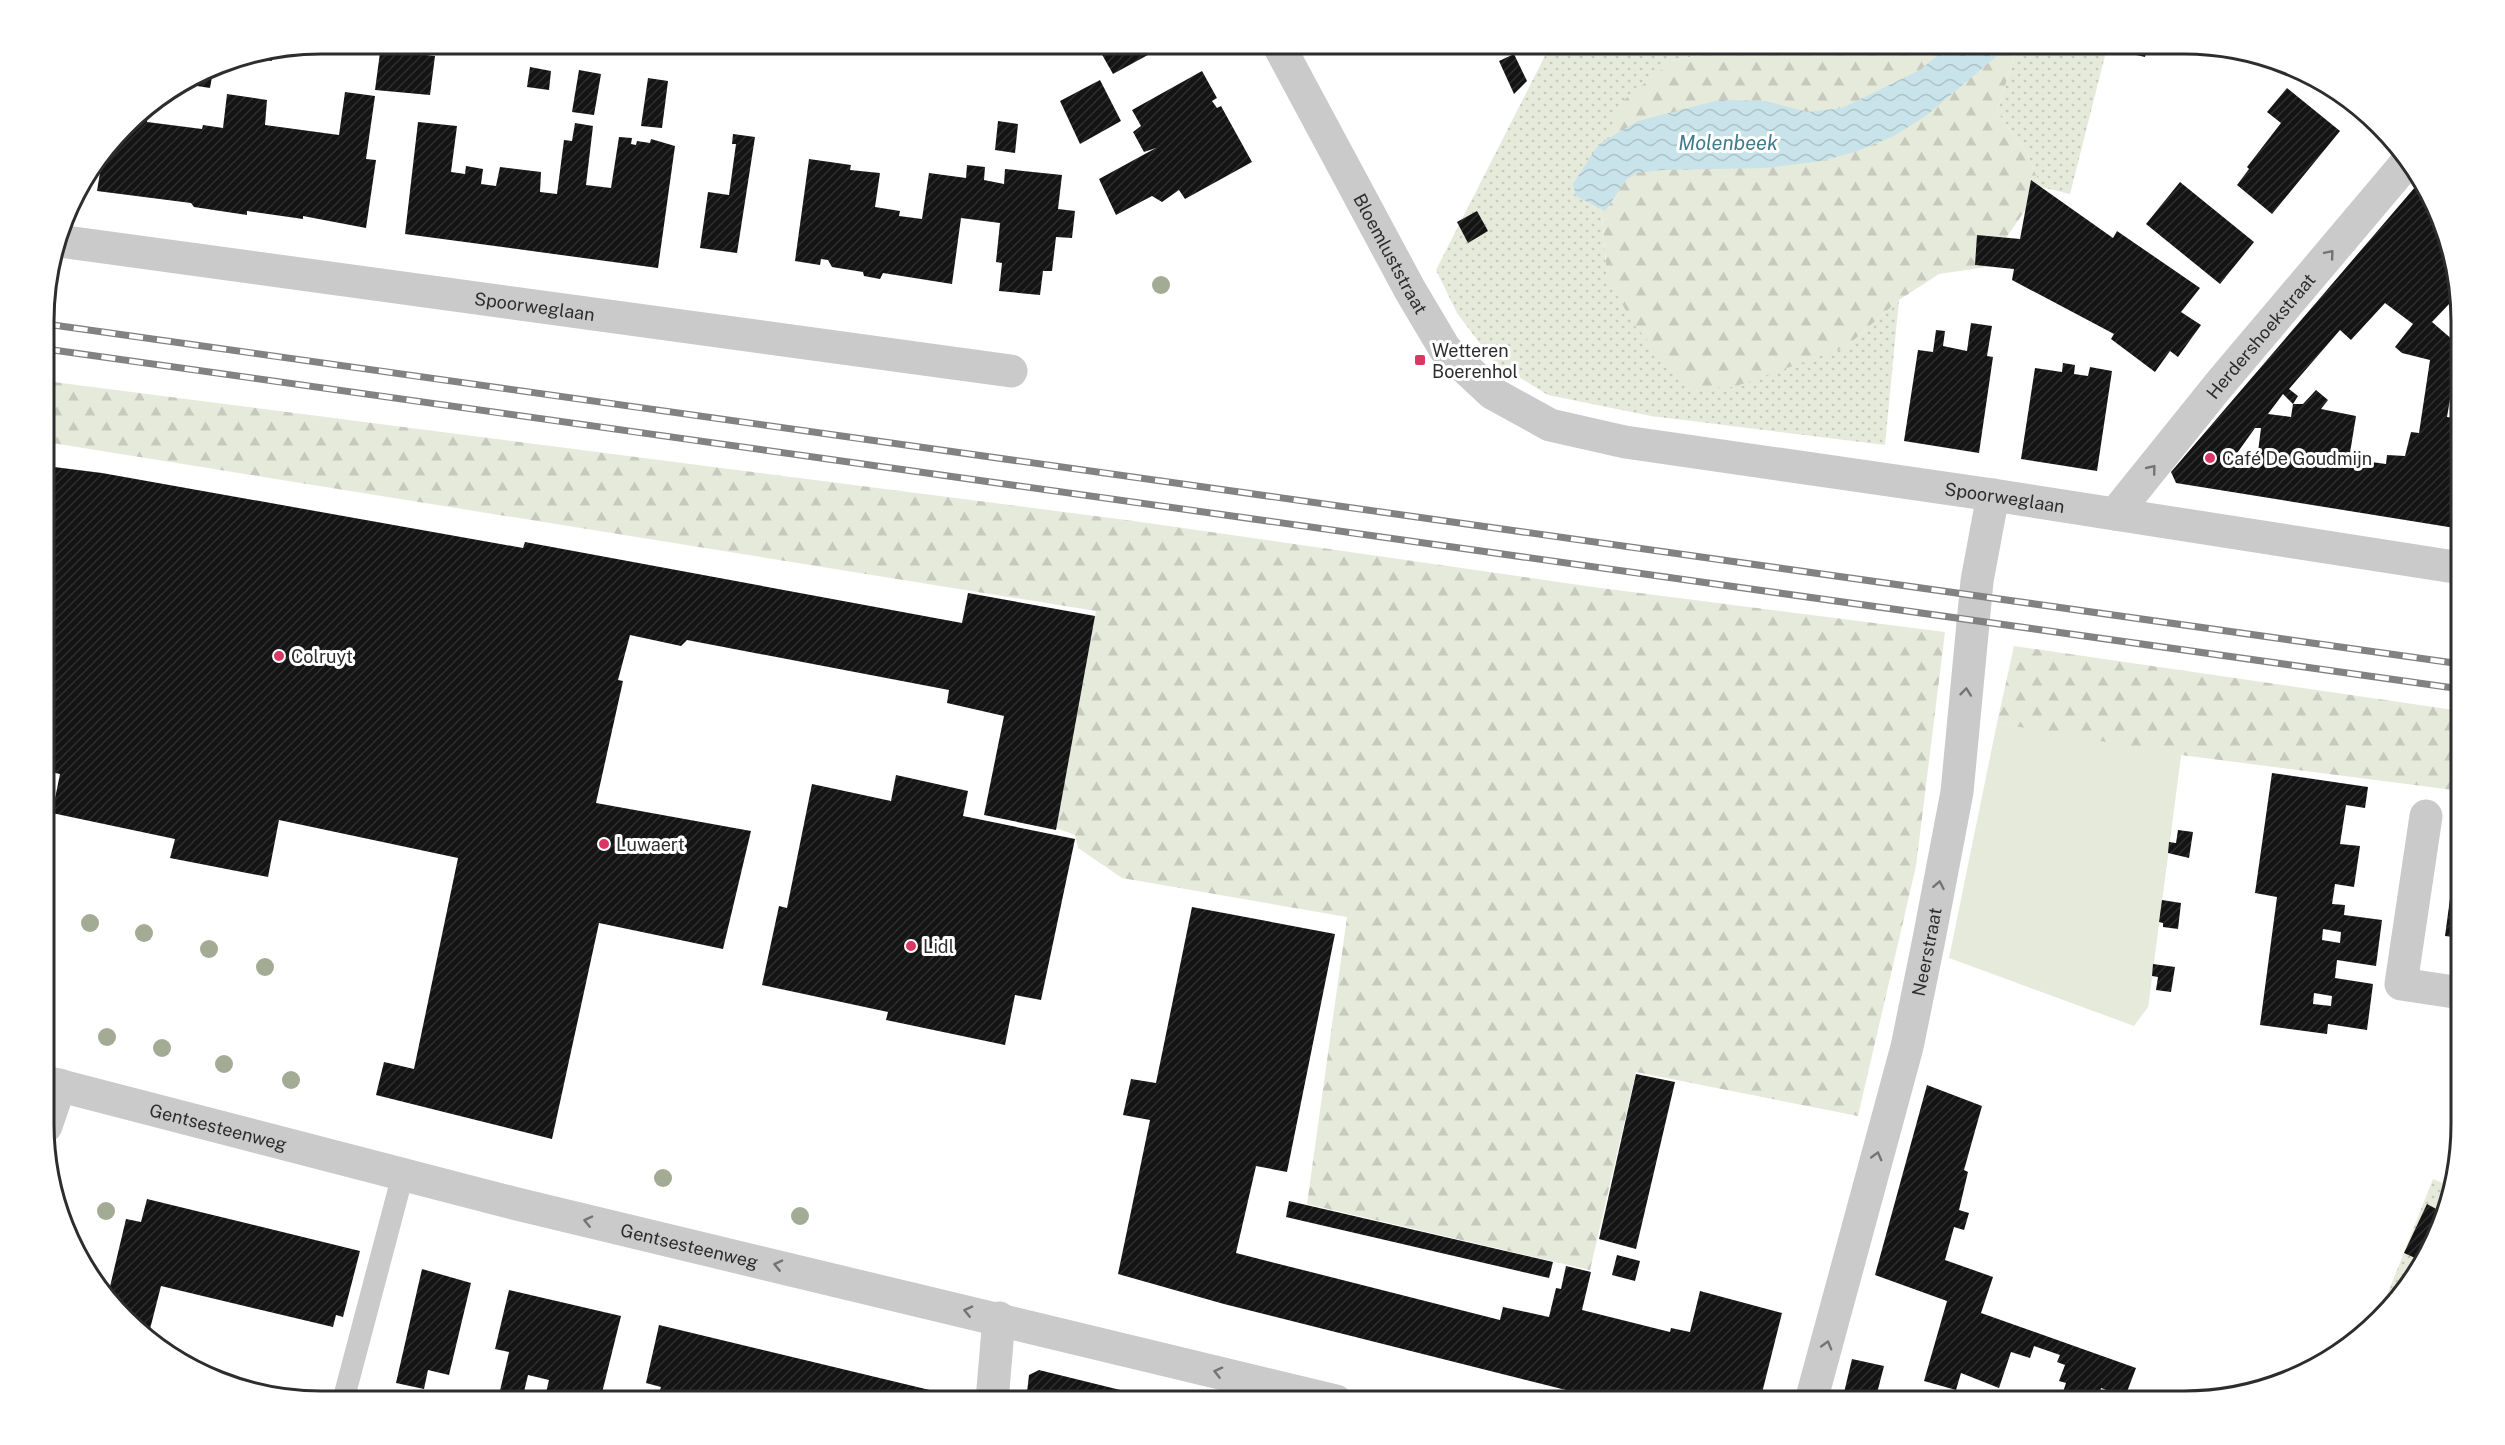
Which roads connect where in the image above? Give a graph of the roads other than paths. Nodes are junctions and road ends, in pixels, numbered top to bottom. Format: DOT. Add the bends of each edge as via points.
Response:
graph roads {
  1 [pos="1283,54"];
  2 [pos="2402,168"];
  3 [pos="66,242"];
  4 [pos="1011,372"];
  5 [pos="1550,425"];
  6 [pos="1993,495"];
  7 [pos="2115,514"];
  8 [pos="2451,566"];
  9 [pos="2426,816"];
  10 [pos="2451,992"];
  11 [pos="54,1083"];
  12 [pos="403,1174"];
  13 [pos="999,1318"];
  14 [pos="346,1391"];
  15 [pos="993,1391"];
  16 [pos="1295,1391"];
  17 [pos="1814,1391"];
  1 -- 5 [label="street, Bloemluststraat" via="1445,349 1492,393"];
  7 -- 2 [label="street, Herdershoekstraat, one-way"];
  3 -- 4 [label="street, Spoorweglaan"];
  5 -- 6 [label="street, Spoorweglaan" via="1624,442"];
  6 -- 7 [label="street, Spoorweglaan"];
  17 -- 6 [label="street, Neerstraat, one-way" via="1907,1047 1929,939 1957,792 1977,581"];
  7 -- 8 [label="street, Spoorweglaan"];
  9 -- 10 [label="street" via="2401,984"];
  11 -- 12 [label="street, Gentsesteenweg"];
  13 -- 12 [label="street, Gentsesteenweg, one-way"];
  12 -- 14 [label="lane"];
  13 -- 15 [label="street"];
  16 -- 13 [label="street, Gentsesteenweg, one-way"];
}
